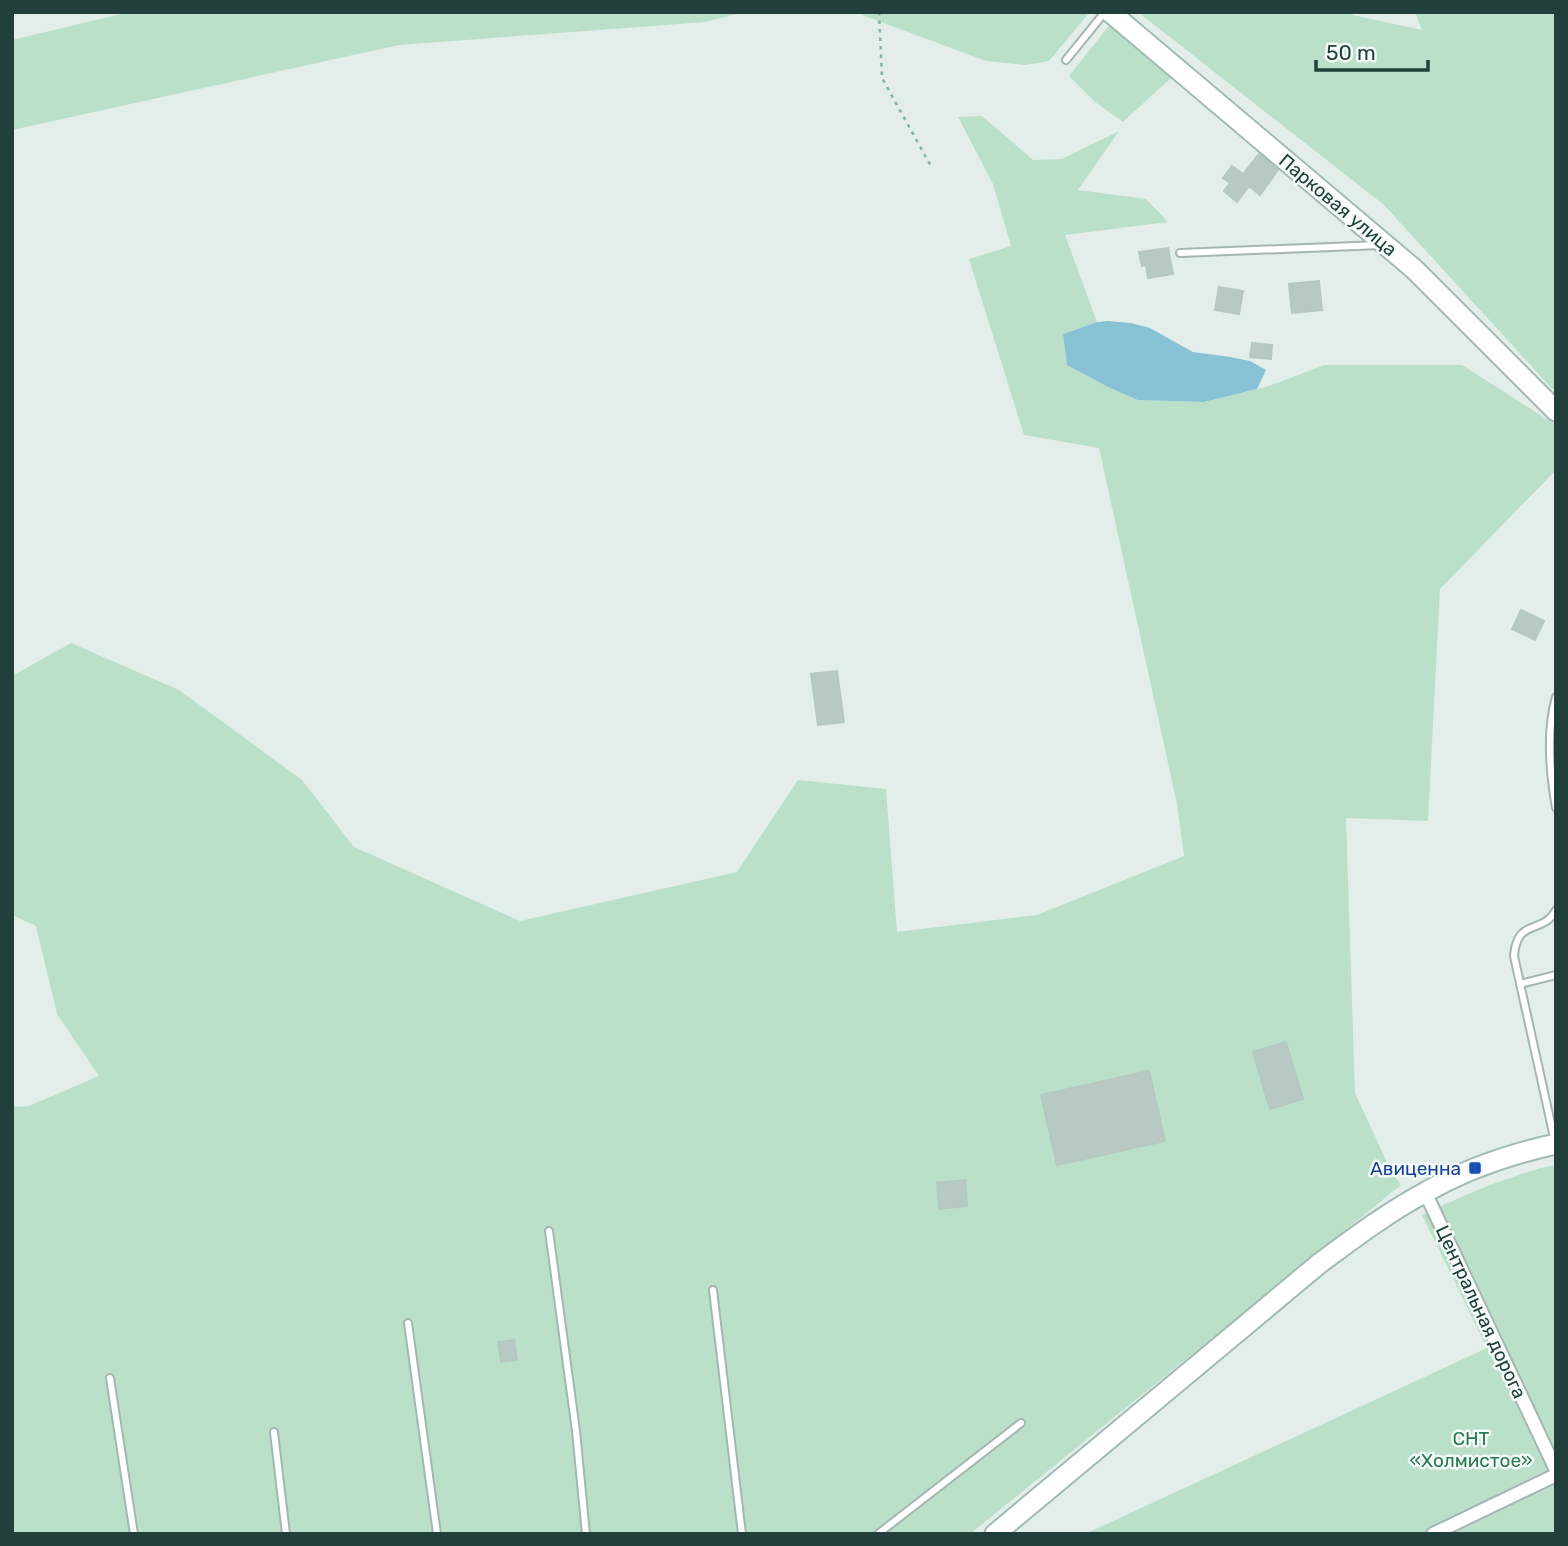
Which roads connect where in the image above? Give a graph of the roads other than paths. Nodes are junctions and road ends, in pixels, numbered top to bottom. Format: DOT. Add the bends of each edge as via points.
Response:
graph roads {
  1 [pos="1105,12"];
  2 [pos="1110,12"];
  3 [pos="1066,60"];
  4 [pos="1385,245"];
  5 [pos="1180,253"];
  6 [pos="1556,411"];
  7 [pos="1556,697"];
  8 [pos="1556,808"];
  9 [pos="1556,910"];
  10 [pos="1556,975"];
  11 [pos="1520,984"];
  12 [pos="1556,1144"];
  13 [pos="1425,1192"];
  14 [pos="549,1231"];
  15 [pos="713,1290"];
  16 [pos="408,1323"];
  17 [pos="110,1378"];
  18 [pos="1021,1423"];
  19 [pos="274,1432"];
  20 [pos="1556,1472"];
  21 [pos="134,1534"];
  22 [pos="286,1534"];
  23 [pos="437,1534"];
  24 [pos="586,1534"];
  25 [pos="742,1534"];
  26 [pos="878,1534"];
  27 [pos="995,1534"];
  28 [pos="1433,1534"];
  1 -- 3 [label="lane"];
  2 -- 4 [label="main road, Парковая улица"];
  4 -- 5 [label="lane"];
  4 -- 6 [label="main road, Парковая улица"];
  7 -- 8 [label="lane" via="1551,723"];
  9 -- 11 [label="lane" via="1545,923 1522,933 1515,944"];
  10 -- 11 [label="lane"];
  11 -- 12 [label="lane"];
  12 -- 13 [label="main road" via="1485,1164"];
  13 -- 20 [label="street, Центральная дорога"];
  13 -- 27 [label="main road" via="1320,1263"];
  14 -- 24 [label="lane"];
  15 -- 25 [label="lane"];
  16 -- 23 [label="lane"];
  17 -- 21 [label="lane"];
  18 -- 26 [label="lane"];
  19 -- 22 [label="lane"];
  20 -- 28 [label="street"];
}
